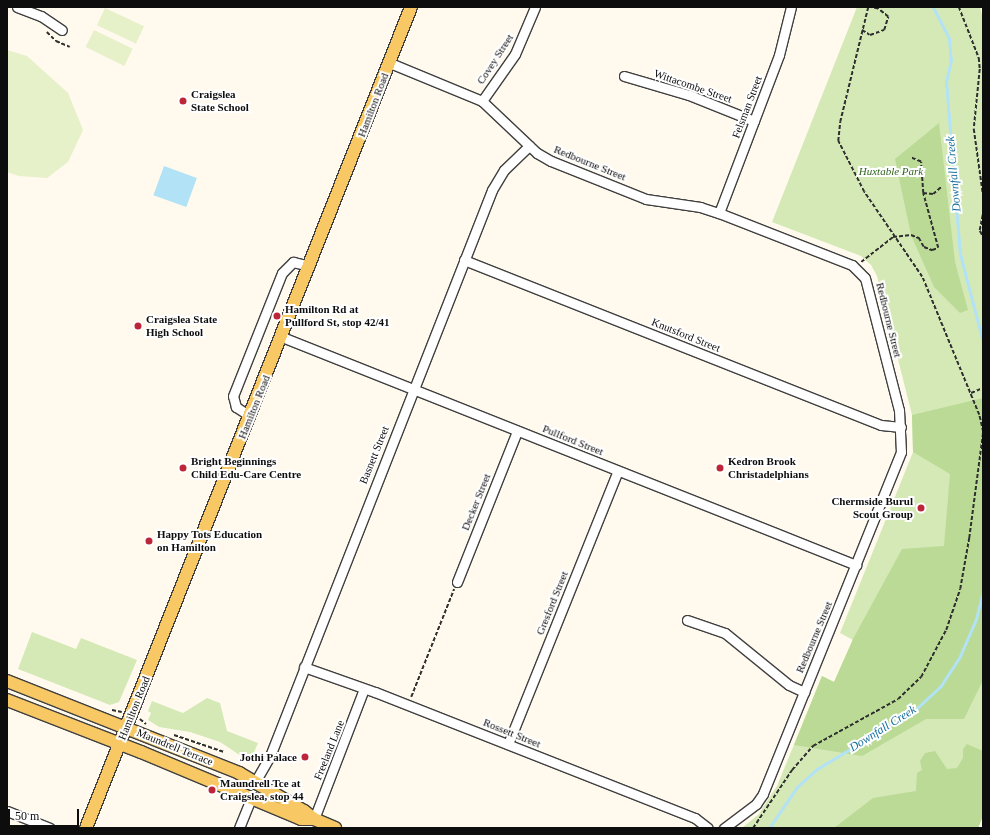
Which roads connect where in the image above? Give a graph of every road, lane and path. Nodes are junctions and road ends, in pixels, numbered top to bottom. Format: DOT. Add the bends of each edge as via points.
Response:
graph roads {
  1 [pos="17,7"];
  2 [pos="411,7"];
  3 [pos="535,7"];
  4 [pos="791,7"];
  5 [pos="869,7"];
  6 [pos="959,7"];
  7 [pos="45,30"];
  8 [pos="62,30"];
  9 [pos="862,30"];
  10 [pos="70,47"];
  11 [pos="390,63"];
  12 [pos="624,76"];
  13 [pos="482,101"];
  14 [pos="754,121"];
  15 [pos="529,146"];
  16 [pos="911,158"];
  17 [pos="940,187"];
  18 [pos="923,193"];
  19 [pos="983,194"];
  20 [pos="719,213"];
  21 [pos="983,215"];
  22 [pos="983,236"];
  23 [pos="464,260"];
  24 [pos="310,266"];
  25 [pos="857,268"];
  26 [pos="282,337"];
  27 [pos="983,388"];
  28 [pos="413,389"];
  29 [pos="971,393"];
  30 [pos="250,416"];
  31 [pos="901,428"];
  32 [pos="517,431"];
  33 [pos="618,470"];
  34 [pos="856,565"];
  35 [pos="457,582"];
  36 [pos="687,620"];
  37 [pos="304,667"];
  38 [pos="7,681"];
  39 [pos="364,689"];
  40 [pos="804,692"];
  41 [pos="7,700"];
  42 [pos="408,705"];
  43 [pos="142,720"];
  44 [pos="149,726"];
  45 [pos="126,728"];
  46 [pos="172,735"];
  47 [pos="119,744"];
  48 [pos="508,744"];
  49 [pos="224,752"];
  50 [pos="255,782"];
  51 [pos="251,798"];
  52 [pos="7,811"];
  53 [pos="314,819"];
  54 [pos="50,828"];
  55 [pos="86,828"];
  56 [pos="239,828"];
  57 [pos="335,828"];
  58 [pos="708,828"];
  59 [pos="724,828"];
  1 -- 8 [label="street" via="41,16"];
  2 -- 11 [label="main road, Hamilton Road"];
  3 -- 13 [label="street, Covey Street" via="518,50"];
  4 -- 14 [label="street, Felsman Street" via="781,50"];
  5 -- 9 [label="path" via="878,9 888,17 884,30 870,35"];
  6 -- 19 [label="path" via="979,58 974,129"];
  7 -- 10 [label="path" via="56,41"];
  11 -- 13 [label="street, Redbourne Street"];
  11 -- 24 [label="main road, Hamilton Road"];
  12 -- 14 [label="street, Wittacombe Street" via="689,96"];
  13 -- 15 [label="street, Redbourne Street"];
  14 -- 20 [label="street, Felsman Street"];
  15 -- 20 [label="street, Redbourne Street" via="551,161 646,199 700,207"];
  15 -- 23 [label="street, Basnett Street" via="496,182"];
  16 -- 18 [label="path" via="921,162"];
  17 -- 18 [label="path" via="933,194"];
  18 -- 25 [label="path" via="938,248 932,250 924,247 919,238 911,235 893,237 873,250"];
  20 -- 25 [label="street, Redbourne Street"];
  21 -- 22 [label="path" via="980,231"];
  23 -- 28 [label="street, Basnett Street"];
  23 -- 31 [label="street, Knutsford Street" via="881,425"];
  24 -- 26 [label="main road, Hamilton Road"];
  24 -- 30 [label="street" via="293,262 284,269 237,384 233,396 234,404"];
  25 -- 31 [label="street, Redbourne Street" via="868,285 897,399"];
  26 -- 28 [label="street, Pullford Street"];
  26 -- 30 [label="main road, Hamilton Road"];
  27 -- 29 [label="path"];
  28 -- 32 [label="street, Pullford Street"];
  28 -- 37 [label="street, Basnett Street"];
  30 -- 45 [label="main road, Hamilton Road"];
  31 -- 34 [label="street, Redbourne Street" via="899,458"];
  32 -- 33 [label="street, Pullford Street"];
  32 -- 35 [label="street, Decker Street"];
  33 -- 34 [label="street, Pullford Street"];
  33 -- 48 [label="street, Gresford Street"];
  34 -- 40 [label="street, Redbourne Street"];
  35 -- 42 [label="path"];
  36 -- 40 [label="street" via="725,633 785,681"];
  37 -- 39 [label="street, Rossett Street"];
  37 -- 50 [label="street, Basnett Street" via="270,756"];
  38 -- 45 [label="main road, Maundrell Terrace"];
  39 -- 42 [label="street, Rossett Street"];
  39 -- 53 [label="street, Freeland Lane"];
  40 -- 59 [label="street, Redbourne Street" via="763,794 756,804"];
  41 -- 47 [label="main road, Maundrell Terrace"];
  42 -- 48 [label="street, Rossett Street"];
  43 -- 44 [label="path"];
  45 -- 47 [label="main road, Hamilton Road"];
  45 -- 50 [label="main road, Maundrell Terrace"];
  46 -- 49 [label="path"];
  47 -- 51 [label="main road, Maundrell Terrace"];
  47 -- 55 [label="main road, Hamilton Road"];
  48 -- 58 [label="street, Rossett Street" via="695,818"];
  50 -- 53 [label="main road, Maundrell Terrace"];
  51 -- 53 [label="main road, Maundrell Terrace" via="300,820"];
  51 -- 56 [label="street"];
  52 -- 54 [label="street"];
  53 -- 57 [label="main road, Maundrell Terrace"];
}
